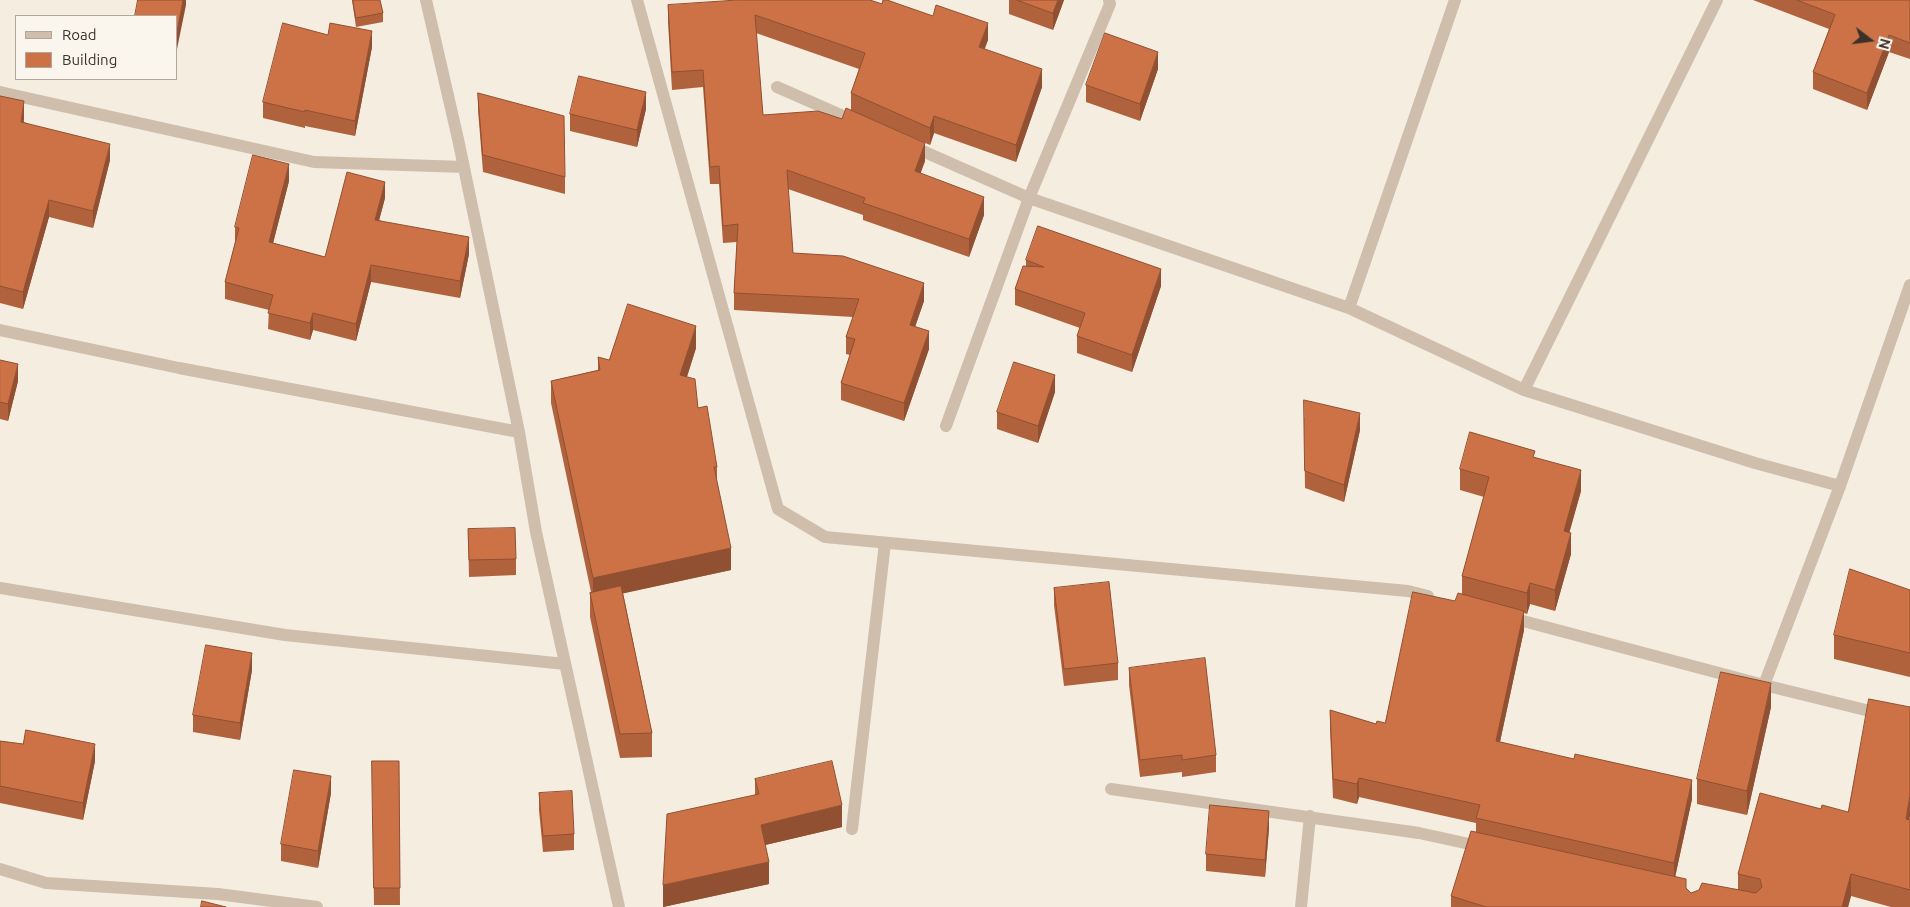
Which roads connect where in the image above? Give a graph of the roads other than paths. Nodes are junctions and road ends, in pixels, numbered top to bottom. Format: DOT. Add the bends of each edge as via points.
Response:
graph roads {
  1 [pos="426,0"];
  2 [pos="637,0"];
  3 [pos="1109,0"];
  4 [pos="1455,0"];
  5 [pos="1717,0"];
  6 [pos="777,87"];
  7 [pos="0,92"];
  8 [pos="867,126"];
  9 [pos="894,138"];
  10 [pos="464,167"];
  11 [pos="1029,198"];
  12 [pos="1910,285"];
  13 [pos="1349,308"];
  14 [pos="0,330"];
  15 [pos="1524,390"];
  16 [pos="946,426"];
  17 [pos="519,432"];
  18 [pos="1840,486"];
  19 [pos="885,543"];
  20 [pos="0,588"];
  21 [pos="1437,598"];
  22 [pos="1494,614"];
  23 [pos="565,664"];
  24 [pos="1764,685"];
  25 [pos="1910,721"];
  26 [pos="1111,789"];
  27 [pos="1310,816"];
  28 [pos="852,829"];
  29 [pos="1495,850"];
  30 [pos="0,869"];
  31 [pos="317,907"];
  32 [pos="619,907"];
  33 [pos="1301,907"];
  1 -- 10 [label="street"];
  2 -- 19 [label="street" via="778,509 825,538"];
  3 -- 11 [label="street"];
  4 -- 13 [label="street"];
  5 -- 15 [label="street"];
  6 -- 8 [label="street"];
  7 -- 10 [label="street" via="314,162"];
  9 -- 11 [label="street"];
  10 -- 17 [label="street"];
  11 -- 13 [label="street"];
  11 -- 16 [label="street"];
  12 -- 18 [label="street"];
  13 -- 15 [label="street"];
  14 -- 17 [label="street" via="179,368"];
  15 -- 18 [label="street" via="1755,463"];
  17 -- 23 [label="street" via="536,532"];
  18 -- 24 [label="street"];
  19 -- 21 [label="street" via="1408,591"];
  19 -- 28 [label="street"];
  20 -- 23 [label="street" via="285,635"];
  22 -- 24 [label="street"];
  23 -- 32 [label="street"];
  24 -- 25 [label="street"];
  26 -- 27 [label="street"];
  27 -- 29 [label="street" via="1419,833"];
  27 -- 33 [label="street"];
  30 -- 31 [label="street" via="46,883 218,894"];
}
